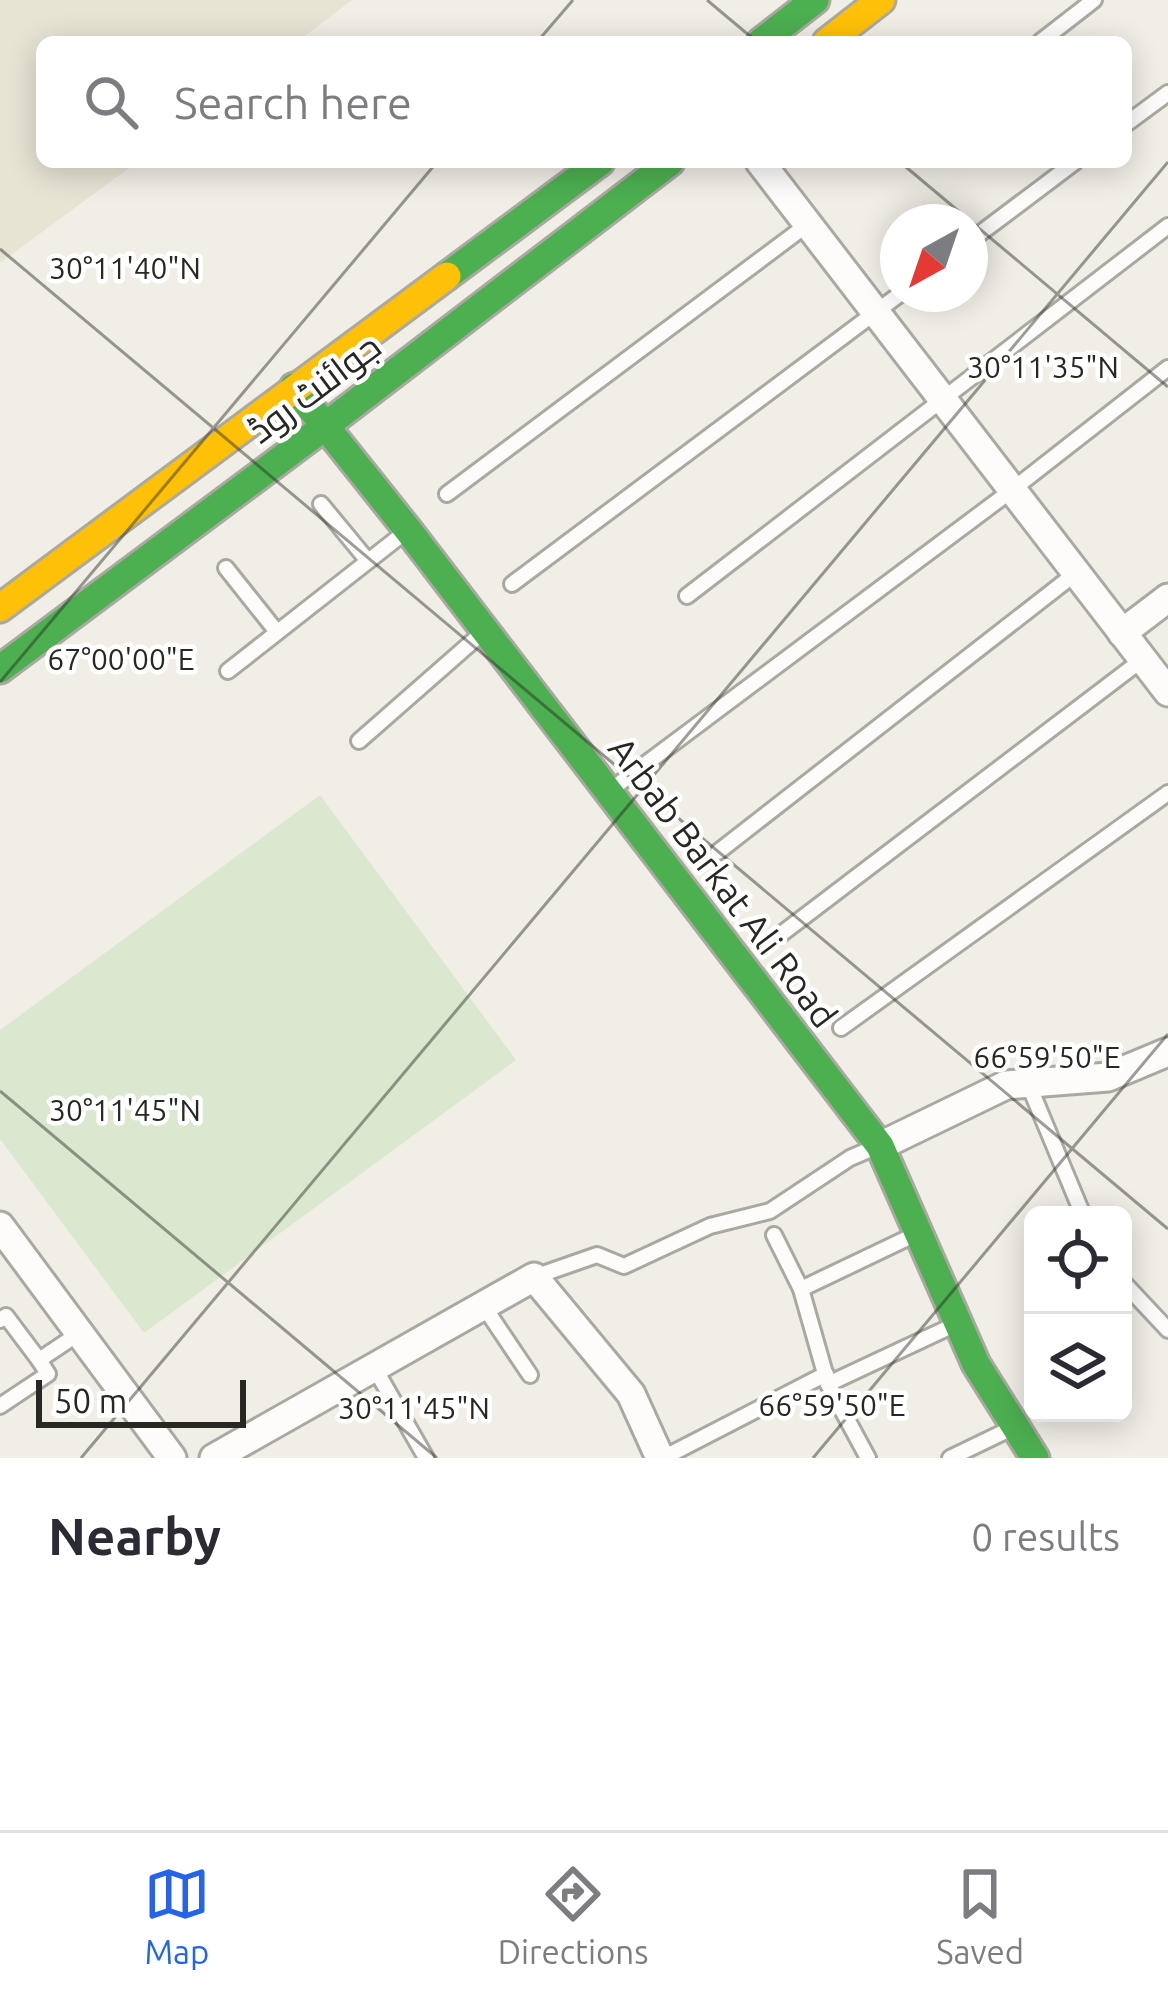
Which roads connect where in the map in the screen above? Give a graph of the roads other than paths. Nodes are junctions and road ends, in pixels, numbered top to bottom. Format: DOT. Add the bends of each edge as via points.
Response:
graph roads {
  1 [pos="815,0"];
  2 [pos="881,0"];
  3 [pos="1094,0"];
  4 [pos="768,36"];
  5 [pos="835,36"];
  6 [pos="1048,36"];
  7 [pos="1168,92"];
  8 [pos="1132,119"];
  9 [pos="592,168"];
  10 [pos="662,168"];
  11 [pos="765,168"];
  12 [pos="1068,168"];
  13 [pos="808,224"];
  14 [pos="1168,226"];
  15 [pos="988,228"];
  16 [pos="880,309"];
  17 [pos="876,312"];
  18 [pos="1168,368"];
  19 [pos="294,387"];
  20 [pos="941,398"];
  21 [pos="324,427"];
  22 [pos="1012,490"];
  23 [pos="447,494"];
  24 [pos="321,504"];
  25 [pos="408,530"];
  26 [pos="368,561"];
  27 [pos="226,568"];
  28 [pos="1076,573"];
  29 [pos="512,584"];
  30 [pos="687,596"];
  31 [pos="1168,598"];
  32 [pos="0,608"];
  33 [pos="485,630"];
  34 [pos="278,632"];
  35 [pos="1122,633"];
  36 [pos="1143,659"];
  37 [pos="0,669"];
  38 [pos="229,671"];
  39 [pos="1168,692"];
  40 [pos="359,741"];
  41 [pos="608,792"];
  42 [pos="1168,794"];
  43 [pos="718,852"];
  44 [pos="776,938"];
  45 [pos="841,1028"];
  46 [pos="1168,1052"];
  47 [pos="1028,1083"];
  48 [pos="880,1146"];
  49 [pos="1079,1206"];
  50 [pos="0,1226"];
  51 [pos="919,1233"];
  52 [pos="774,1234"];
  53 [pos="534,1277"];
  54 [pos="801,1289"];
  55 [pos="1132,1292"];
  56 [pos="483,1305"];
  57 [pos="2,1314"];
  58 [pos="958,1323"];
  59 [pos="1168,1330"];
  60 [pos="81,1332"];
  61 [pos="40,1360"];
  62 [pos="374,1366"];
  63 [pos="530,1376"];
  64 [pos="827,1379"];
  65 [pos="0,1406"];
  66 [pos="1015,1426"];
  67 [pos="231,1454"];
  68 [pos="172,1458"];
  69 [pos="426,1458"];
  70 [pos="662,1458"];
  71 [pos="868,1458"];
  72 [pos="950,1458"];
  73 [pos="1035,1458"];
  1 -- 4 [label="main road"];
  2 -- 5 [label="main road"];
  3 -- 6 [label="lane"];
  7 -- 8 [label="lane"];
  9 -- 19 [label="main road, جوائنٹ روڈ"];
  10 -- 21 [label="main road, جوائنٹ روڈ"];
  11 -- 13 [label="street"];
  12 -- 15 [label="lane"];
  13 -- 17 [label="street"];
  13 -- 23 [label="lane"];
  14 -- 20 [label="lane"];
  16 -- 17 [label="lane"];
  17 -- 20 [label="street"];
  17 -- 29 [label="lane"];
  18 -- 22 [label="lane"];
  19 -- 21 [label="main road, Arbab Barkat Ali Road"];
  19 -- 32 [label="main road, جوائنٹ روڈ"];
  20 -- 22 [label="street"];
  20 -- 30 [label="lane"];
  21 -- 25 [label="main road, Arbab Barkat Ali Road"];
  21 -- 37 [label="main road, جوائنٹ روڈ"];
  22 -- 28 [label="street"];
  22 -- 41 [label="lane"];
  24 -- 26 [label="lane"];
  25 -- 26 [label="lane"];
  25 -- 33 [label="main road, Arbab Barkat Ali Road"];
  26 -- 34 [label="lane"];
  27 -- 34 [label="lane"];
  28 -- 35 [label="street"];
  28 -- 43 [label="lane"];
  31 -- 35 [label="street"];
  33 -- 40 [label="lane"];
  33 -- 41 [label="main road, Arbab Barkat Ali Road"];
  34 -- 38 [label="lane"];
  35 -- 36 [label="street"];
  36 -- 39 [label="street"];
  36 -- 44 [label="lane"];
  41 -- 48 [label="main road, Arbab Barkat Ali Road"];
  42 -- 45 [label="lane"];
  46 -- 47 [label="street" via="1108,1077"];
  47 -- 48 [label="street" via="1006,1085"];
  47 -- 49 [label="lane"];
  48 -- 51 [label="main road, Arbab Barkat Ali Road"];
  48 -- 53 [label="lane" via="770,1211 710,1226 624,1266 597,1255"];
  50 -- 60 [label="street"];
  51 -- 54 [label="lane"];
  51 -- 58 [label="main road, Arbab Barkat Ali Road"];
  52 -- 54 [label="lane"];
  53 -- 56 [label="street"];
  53 -- 70 [label="street" via="631,1394"];
  54 -- 64 [label="lane"];
  55 -- 59 [label="lane"];
  56 -- 62 [label="street"];
  56 -- 63 [label="lane"];
  57 -- 61 [label="lane"];
  58 -- 64 [label="lane"];
  58 -- 66 [label="main road, Arbab Barkat Ali Road"];
  60 -- 61 [label="lane"];
  60 -- 68 [label="street"];
  61 -- 65 [label="lane" via="48,1374"];
  62 -- 67 [label="street"];
  62 -- 69 [label="lane"];
  64 -- 70 [label="lane"];
  64 -- 71 [label="lane"];
  66 -- 72 [label="lane"];
  66 -- 73 [label="main road, Arbab Barkat Ali Road"];
}
